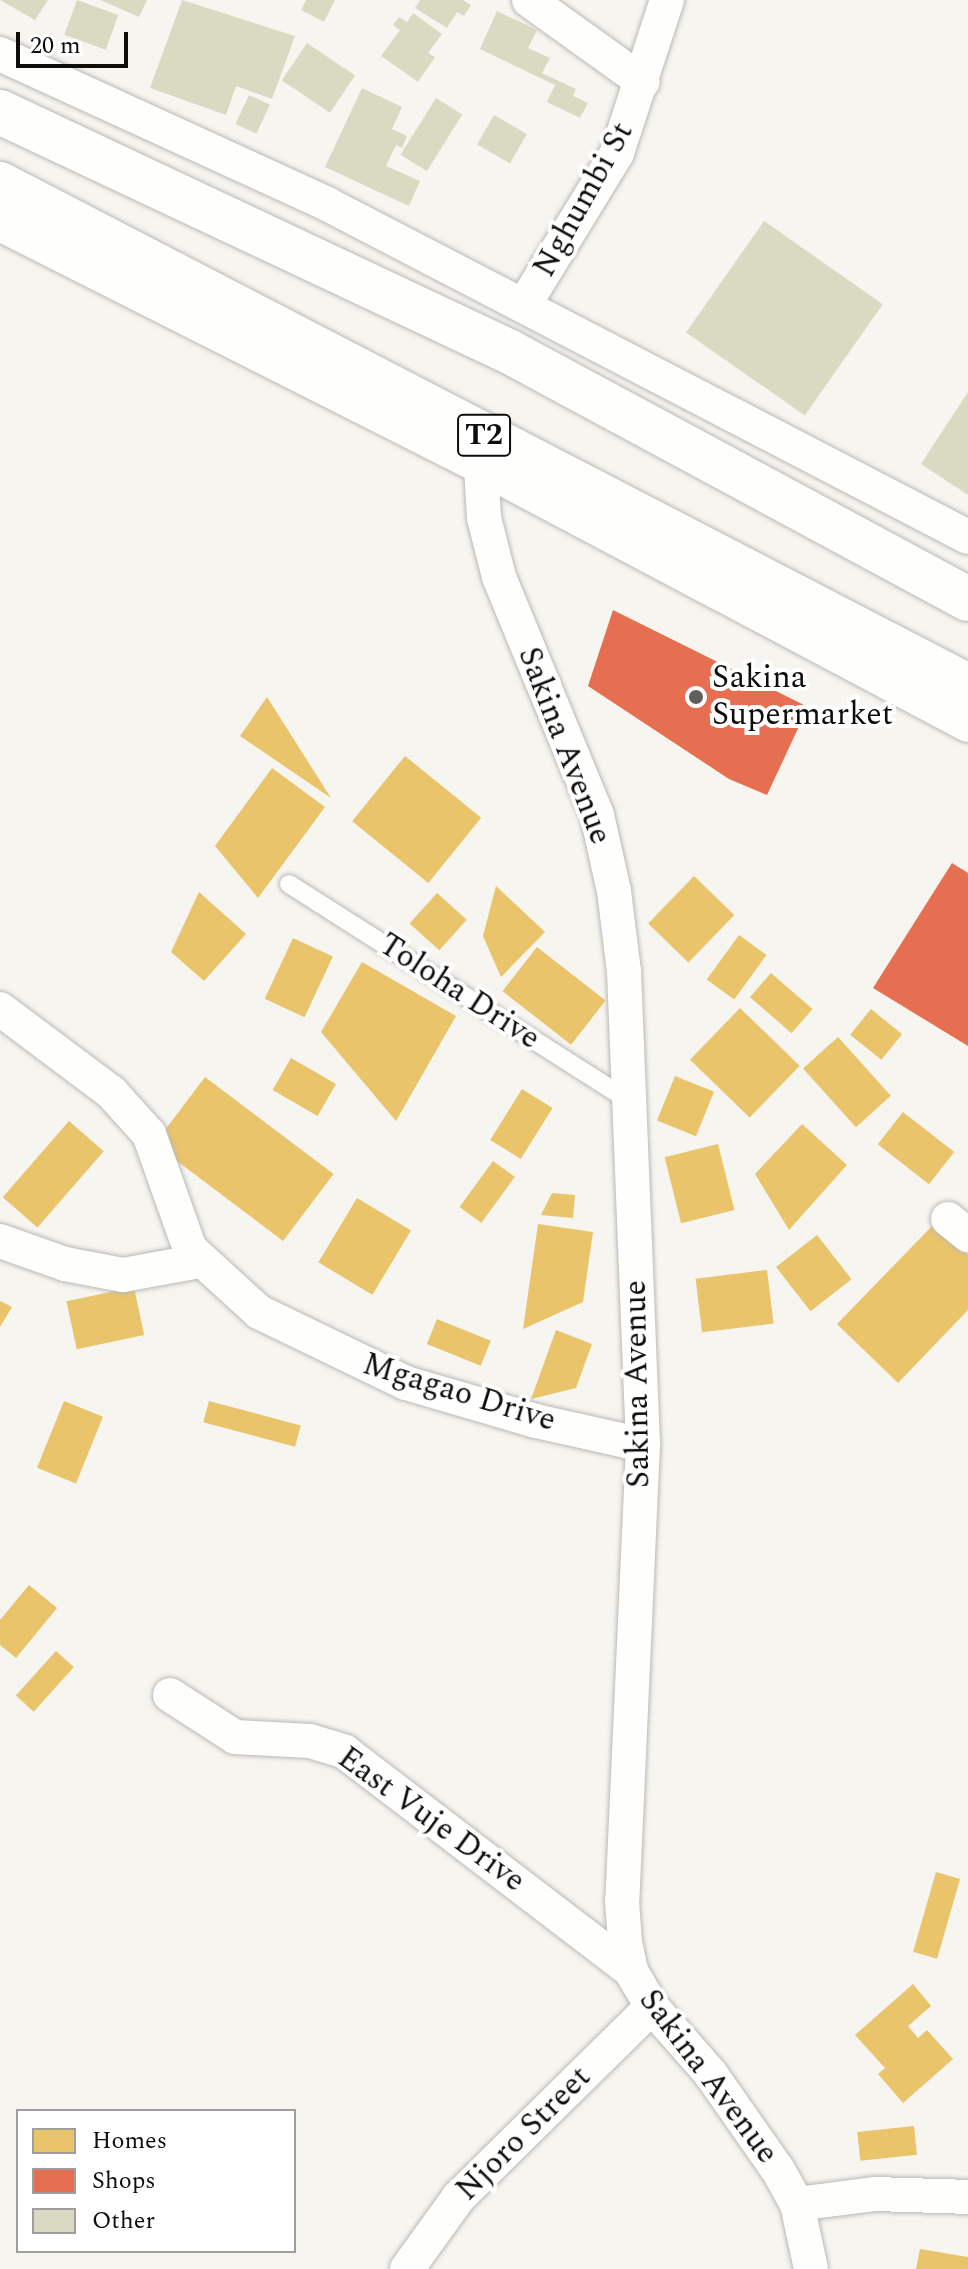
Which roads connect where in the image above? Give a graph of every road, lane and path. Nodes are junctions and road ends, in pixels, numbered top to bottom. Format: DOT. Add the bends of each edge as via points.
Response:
graph roads {
  1 [pos="529,0"];
  2 [pos="667,0"];
  3 [pos="0,54"];
  4 [pos="643,82"];
  5 [pos="0,112"];
  6 [pos="0,184"];
  7 [pos="0,224"];
  8 [pos="524,305"];
  9 [pos="481,467"];
  10 [pos="968,537"];
  11 [pos="968,599"];
  12 [pos="968,686"];
  13 [pos="968,725"];
  14 [pos="289,884"];
  15 [pos="0,1009"];
  16 [pos="629,1101"];
  17 [pos="0,1241"];
  18 [pos="200,1261"];
  19 [pos="643,1445"];
  20 [pos="170,1695"];
  21 [pos="631,1971"];
  22 [pos="652,2007"];
  23 [pos="968,2197"];
  24 [pos="797,2204"];
  25 [pos="407,2269"];
  26 [pos="811,2269"];
  1 -- 4 [label="street"];
  2 -- 4 [label="street, Nghumbi St"];
  3 -- 8 [label="street" via="327,204"];
  4 -- 8 [label="street, Nghumbi St" via="617,153"];
  5 -- 11 [label="highway" via="510,352"];
  6 -- 12 [label="highway, T2"];
  7 -- 9 [label="street"];
  8 -- 10 [label="street"];
  9 -- 13 [label="street"];
  9 -- 16 [label="street, Sakina Avenue" via="484,518 499,577 597,815 624,971"];
  14 -- 16 [label="lane, Toloha Drive"];
  15 -- 18 [label="street, Mgagao Drive" via="111,1092 149,1134 185,1240"];
  16 -- 19 [label="street, Sakina Avenue"];
  17 -- 18 [label="street" via="65,1264 123,1275"];
  18 -- 19 [label="street, Mgagao Drive" via="259,1312 362,1365 536,1421"];
  19 -- 21 [label="street, Sakina Avenue" via="622,1901"];
  20 -- 21 [label="street, East Vuje Drive" via="235,1737 310,1741 345,1752"];
  21 -- 22 [label="street, Sakina Avenue"];
  22 -- 24 [label="street, Sakina Avenue" via="728,2097"];
  22 -- 25 [label="street, Njoro Street" via="459,2197"];
  23 -- 24 [label="street" via="875,2194"];
  24 -- 26 [label="street, Sakina Avenue"];
}
